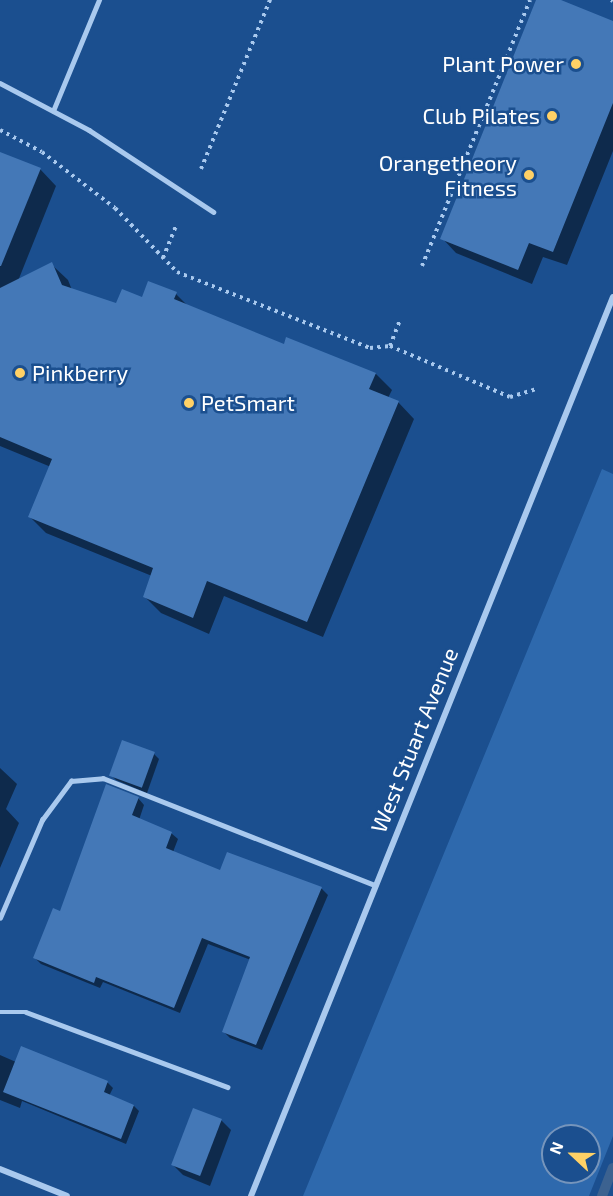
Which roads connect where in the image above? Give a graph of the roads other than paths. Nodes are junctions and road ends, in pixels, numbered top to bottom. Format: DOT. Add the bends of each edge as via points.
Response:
graph roads {
  1 [pos="99,0"];
  2 [pos="0,83"];
  3 [pos="53,111"];
  4 [pos="214,212"];
  5 [pos="613,297"];
  6 [pos="375,885"];
  7 [pos="0,918"];
  8 [pos="0,1012"];
  9 [pos="228,1087"];
  10 [pos="0,1169"];
  11 [pos="67,1196"];
  12 [pos="250,1196"];
  1 -- 3 [label="lane"];
  2 -- 3 [label="lane"];
  3 -- 4 [label="lane"];
  5 -- 6 [label="street, West Stuart Avenue"];
  6 -- 7 [label="lane" via="103,778 70,781 48,812"];
  6 -- 12 [label="street, West Stuart Avenue"];
  8 -- 9 [label="lane" via="26,1012"];
  10 -- 11 [label="street"];
}
